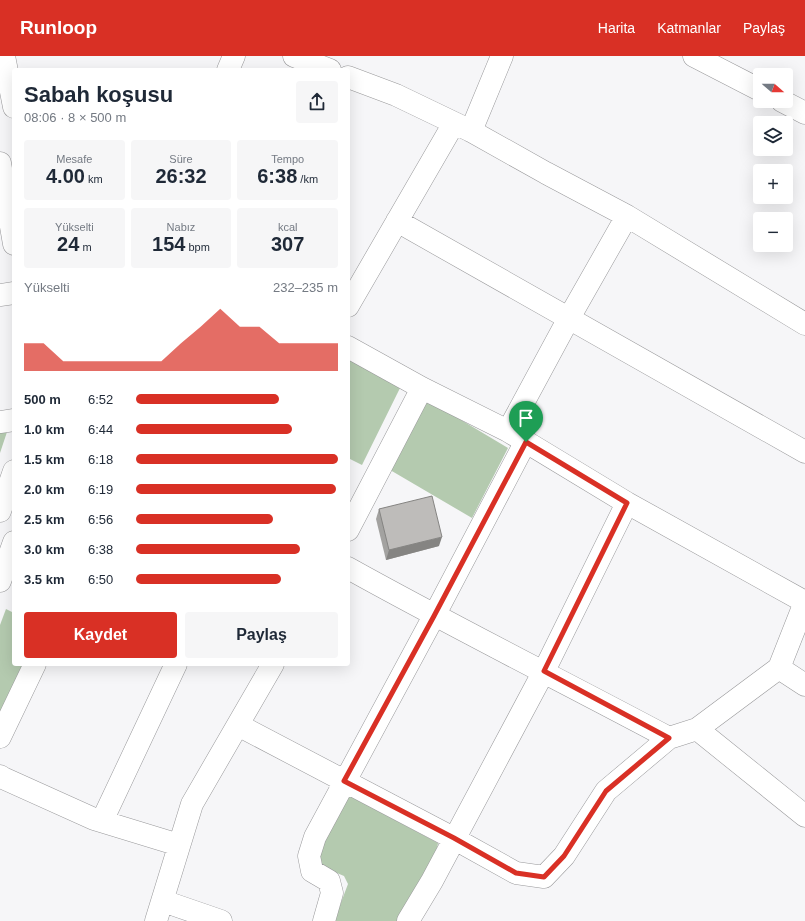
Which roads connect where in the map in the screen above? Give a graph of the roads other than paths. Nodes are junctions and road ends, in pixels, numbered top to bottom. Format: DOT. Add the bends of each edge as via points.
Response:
graph roads {
  1 [pos="4,56"];
  2 [pos="234,56"];
  3 [pos="294,56"];
  4 [pos="502,56"];
  5 [pos="694,56"];
  6 [pos="229,68"];
  7 [pos="325,68"];
  8 [pos="350,78"];
  9 [pos="753,86"];
  10 [pos="12,97"];
  11 [pos="793,107"];
  12 [pos="805,113"];
  13 [pos="463,128"];
  14 [pos="4,168"];
  15 [pos="627,216"];
  16 [pos="397,221"];
  17 [pos="12,229"];
  18 [pos="12,293"];
  19 [pos="0,295"];
  20 [pos="350,303"];
  21 [pos="569,318"];
  22 [pos="805,324"];
  23 [pos="350,348"];
  24 [pos="422,388"];
  25 [pos="12,420"];
  26 [pos="0,422"];
  27 [pos="517,436"];
  28 [pos="805,452"];
  29 [pos="12,476"];
  30 [pos="627,503"];
  31 [pos="0,511"];
  32 [pos="350,526"];
  33 [pos="12,548"];
  34 [pos="350,569"];
  35 [pos="0,581"];
  36 [pos="805,602"];
  37 [pos="434,616"];
  38 [pos="34,666"];
  39 [pos="175,666"];
  40 [pos="272,666"];
  41 [pos="779,668"];
  42 [pos="544,671"];
  43 [pos="805,685"];
  44 [pos="238,725"];
  45 [pos="697,729"];
  46 [pos="0,737"];
  47 [pos="669,738"];
  48 [pos="0,776"];
  49 [pos="344,781"];
  50 [pos="805,816"];
  51 [pos="102,821"];
  52 [pos="454,838"];
  53 [pos="179,845"];
  54 [pos="163,901"];
  55 [pos="156,921"];
  56 [pos="221,921"];
  57 [pos="324,921"];
  58 [pos="408,921"];
  1 -- 10 [label="street"];
  2 -- 6 [label="street"];
  3 -- 7 [label="street"];
  4 -- 13 [label="street"];
  5 -- 9 [label="street"];
  8 -- 13 [label="street" via="396,95"];
  11 -- 12 [label="street"];
  13 -- 15 [label="street"];
  13 -- 16 [label="street"];
  14 -- 17 [label="street"];
  15 -- 21 [label="street"];
  15 -- 22 [label="street"];
  16 -- 20 [label="street"];
  16 -- 21 [label="street"];
  18 -- 19 [label="street"];
  21 -- 27 [label="street"];
  21 -- 28 [label="street"];
  23 -- 24 [label="street"];
  24 -- 27 [label="street"];
  24 -- 32 [label="street"];
  25 -- 26 [label="street"];
  27 -- 30 [label="street"];
  27 -- 37 [label="street"];
  29 -- 31 [label="street"];
  30 -- 36 [label="street"];
  30 -- 42 [label="street"];
  33 -- 35 [label="street"];
  34 -- 37 [label="street"];
  36 -- 41 [label="street"];
  37 -- 42 [label="street"];
  37 -- 49 [label="street"];
  38 -- 46 [label="street"];
  39 -- 51 [label="street"];
  40 -- 44 [label="street"];
  41 -- 43 [label="street"];
  41 -- 45 [label="street"];
  42 -- 47 [label="street"];
  42 -- 52 [label="street"];
  44 -- 49 [label="street"];
  44 -- 53 [label="street" via="192,804"];
  45 -- 47 [label="street"];
  45 -- 50 [label="street"];
  47 -- 52 [label="street" via="606,791 564,856 544,877 516,873"];
  48 -- 51 [label="street"];
  49 -- 52 [label="street"];
  49 -- 57 [label="street" via="315,837 309,856 312,871 329,881 332,894"];
  51 -- 53 [label="street"];
  52 -- 58 [label="street"];
  53 -- 54 [label="street"];
  54 -- 55 [label="street"];
  54 -- 56 [label="street"];
}
